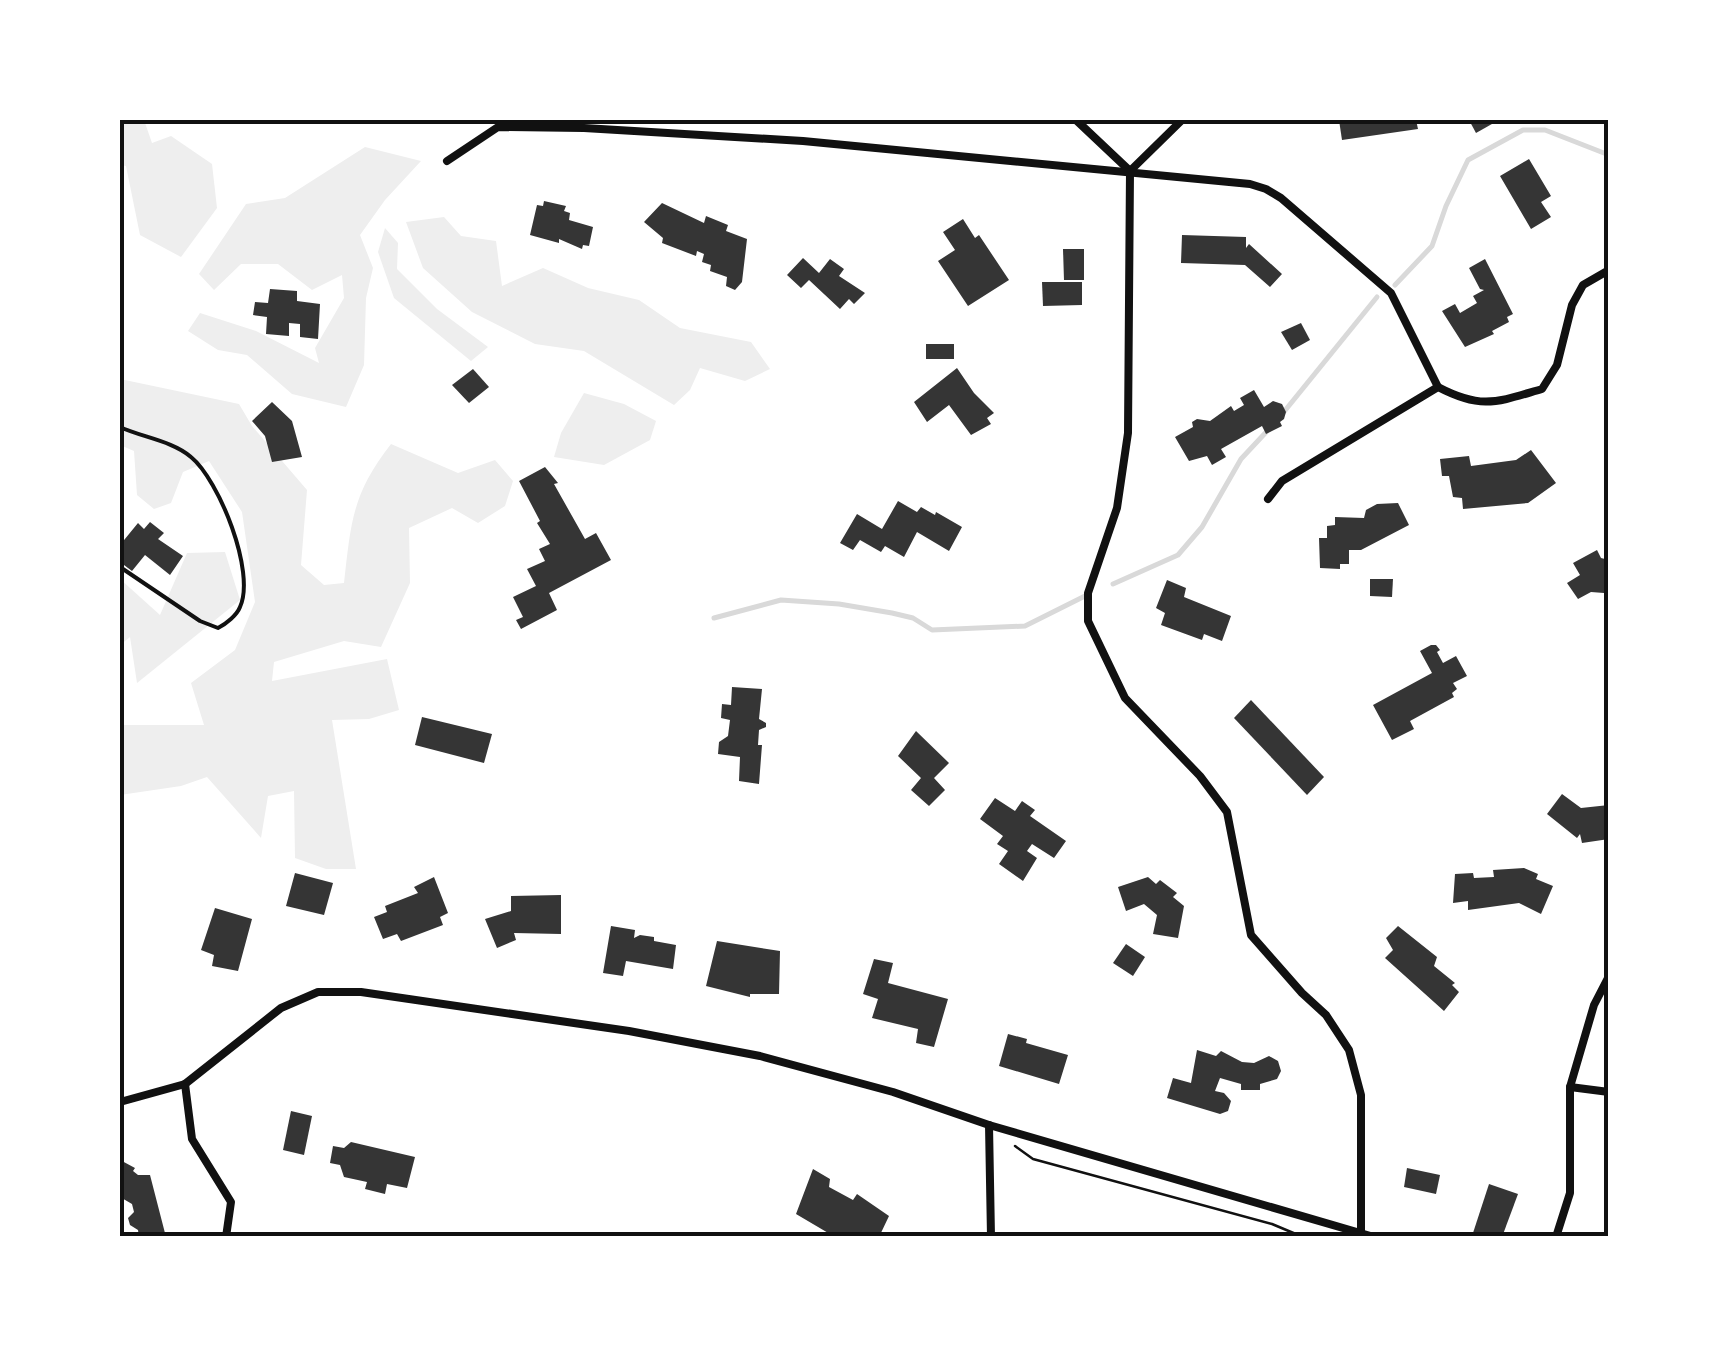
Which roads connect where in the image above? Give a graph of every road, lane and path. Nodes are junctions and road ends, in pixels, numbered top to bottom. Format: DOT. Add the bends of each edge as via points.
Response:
graph roads {
  1 [pos="1076,120"];
  2 [pos="1182,120"];
  3 [pos="447,161"];
  4 [pos="1130,171"];
  5 [pos="1609,270"];
  6 [pos="1438,387"];
  7 [pos="120,426"];
  8 [pos="1268,499"];
  9 [pos="120,566"];
  10 [pos="1609,976"];
  11 [pos="185,1084"];
  12 [pos="1570,1087"];
  13 [pos="1609,1092"];
  14 [pos="120,1102"];
  15 [pos="989,1125"];
  16 [pos="989,1137"];
  17 [pos="1361,1235"];
  18 [pos="226,1237"];
  19 [pos="991,1237"];
  20 [pos="1303,1237"];
  21 [pos="1374,1237"];
  22 [pos="1556,1237"];
  1 -- 4 [label="street"];
  2 -- 4 [label="street"];
  3 -- 4 [label="street" via="498,128 584,128"];
  4 -- 6 [label="street" via="1250,184 1281,198 1392,294"];
  4 -- 17 [label="street" via="1128,433 1117,508 1088,594 1088,621 1125,698 1227,812 1251,935 1326,1015 1349,1050 1361,1095"];
  5 -- 6 [label="street" via="1583,284 1557,365 1542,389 1491,404 1462,400"];
  6 -- 8 [label="street" via="1282,480"];
  7 -- 9 [label="lane" via="191,456 210,480 240,552 240,608 218,628"];
  10 -- 12 [label="street"];
  11 -- 14 [label="street"];
  11 -- 15 [label="street" via="282,1008 318,992 361,992 760,1056"];
  11 -- 18 [label="street" via="192,1139 231,1202"];
  12 -- 13 [label="street"];
  12 -- 22 [label="street" via="1570,1193"];
  15 -- 16 [label="street"];
  15 -- 17 [label="street"];
  16 -- 19 [label="street"];
  16 -- 20 [label="path" via="1034,1159"];
  17 -- 21 [label="street"];
}
